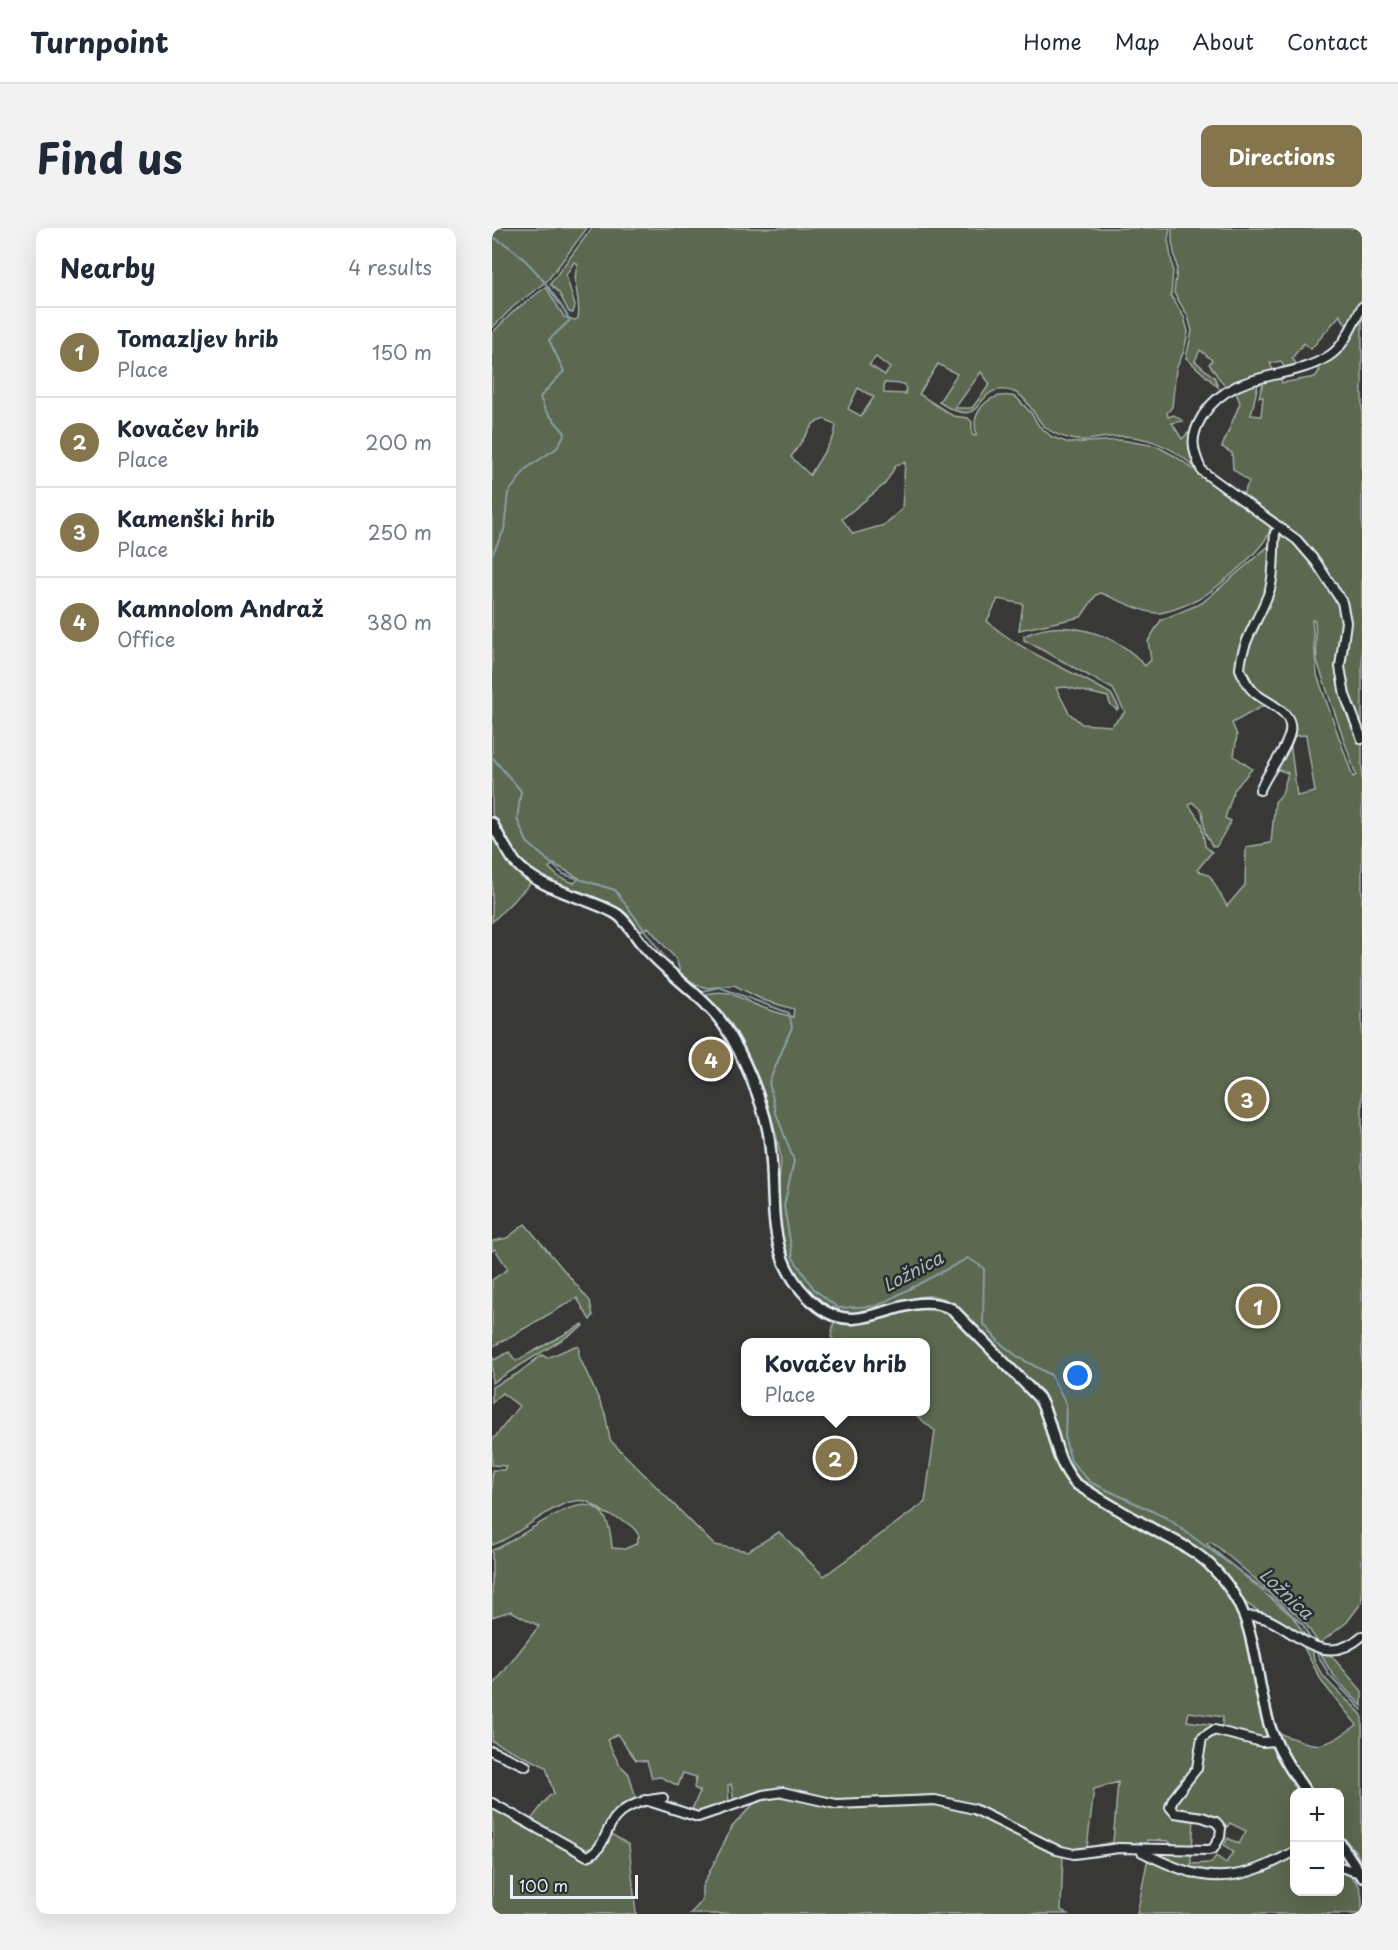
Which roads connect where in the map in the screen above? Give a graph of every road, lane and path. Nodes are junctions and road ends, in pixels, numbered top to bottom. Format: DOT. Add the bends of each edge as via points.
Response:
graph roads {
  1 [pos="1362,307"];
  2 [pos="1275,532"];
  3 [pos="1362,739"];
  4 [pos="1260,790"];
  5 [pos="492,823"];
  6 [pos="1246,1617"];
  7 [pos="1362,1635"];
  8 [pos="1276,1741"];
  9 [pos="492,1751"];
  10 [pos="526,1766"];
  11 [pos="1303,1788"];
  12 [pos="663,1798"];
  13 [pos="645,1800"];
  14 [pos="492,1803"];
  15 [pos="1344,1849"];
  16 [pos="1141,1851"];
  17 [pos="1290,1854"];
  18 [pos="1344,1869"];
  19 [pos="1361,1875"];
  1 -- 3 [label="street" via="1331,355 1222,393 1211,402 1194,429 1193,442 1202,471 1297,540 1342,602 1346,622 1340,667"];
  2 -- 4 [label="street" via="1273,577 1245,642 1240,669 1253,692 1283,712 1290,733"];
  5 -- 6 [label="street" via="516,863 549,884 618,915 645,949 725,1027 748,1071 768,1129 772,1208 781,1256 805,1293 836,1318 858,1319 922,1301 952,1309 1039,1398 1054,1449 1064,1471 1075,1483 1207,1563 1225,1581"];
  6 -- 7 [label="street" via="1267,1618 1313,1645 1341,1648"];
  6 -- 8 [label="street"];
  8 -- 11 [label="street"];
  8 -- 16 [label="street" via="1262,1742 1208,1731 1202,1738 1197,1768 1170,1807 1175,1813 1216,1822 1221,1828 1217,1844 1213,1849 1198,1851"];
  9 -- 10 [label="street"];
  12 -- 13 [label="street"];
  13 -- 14 [label="street" via="616,1817 599,1848 587,1856"];
  13 -- 16 [label="street" via="698,1817 783,1792 836,1804 935,1800 974,1809 1057,1850 1082,1855 1119,1848"];
  15 -- 19 [label="street"];
  16 -- 17 [label="street" via="1176,1869 1216,1876 1251,1871"];
  18 -- 19 [label="street"];
}
